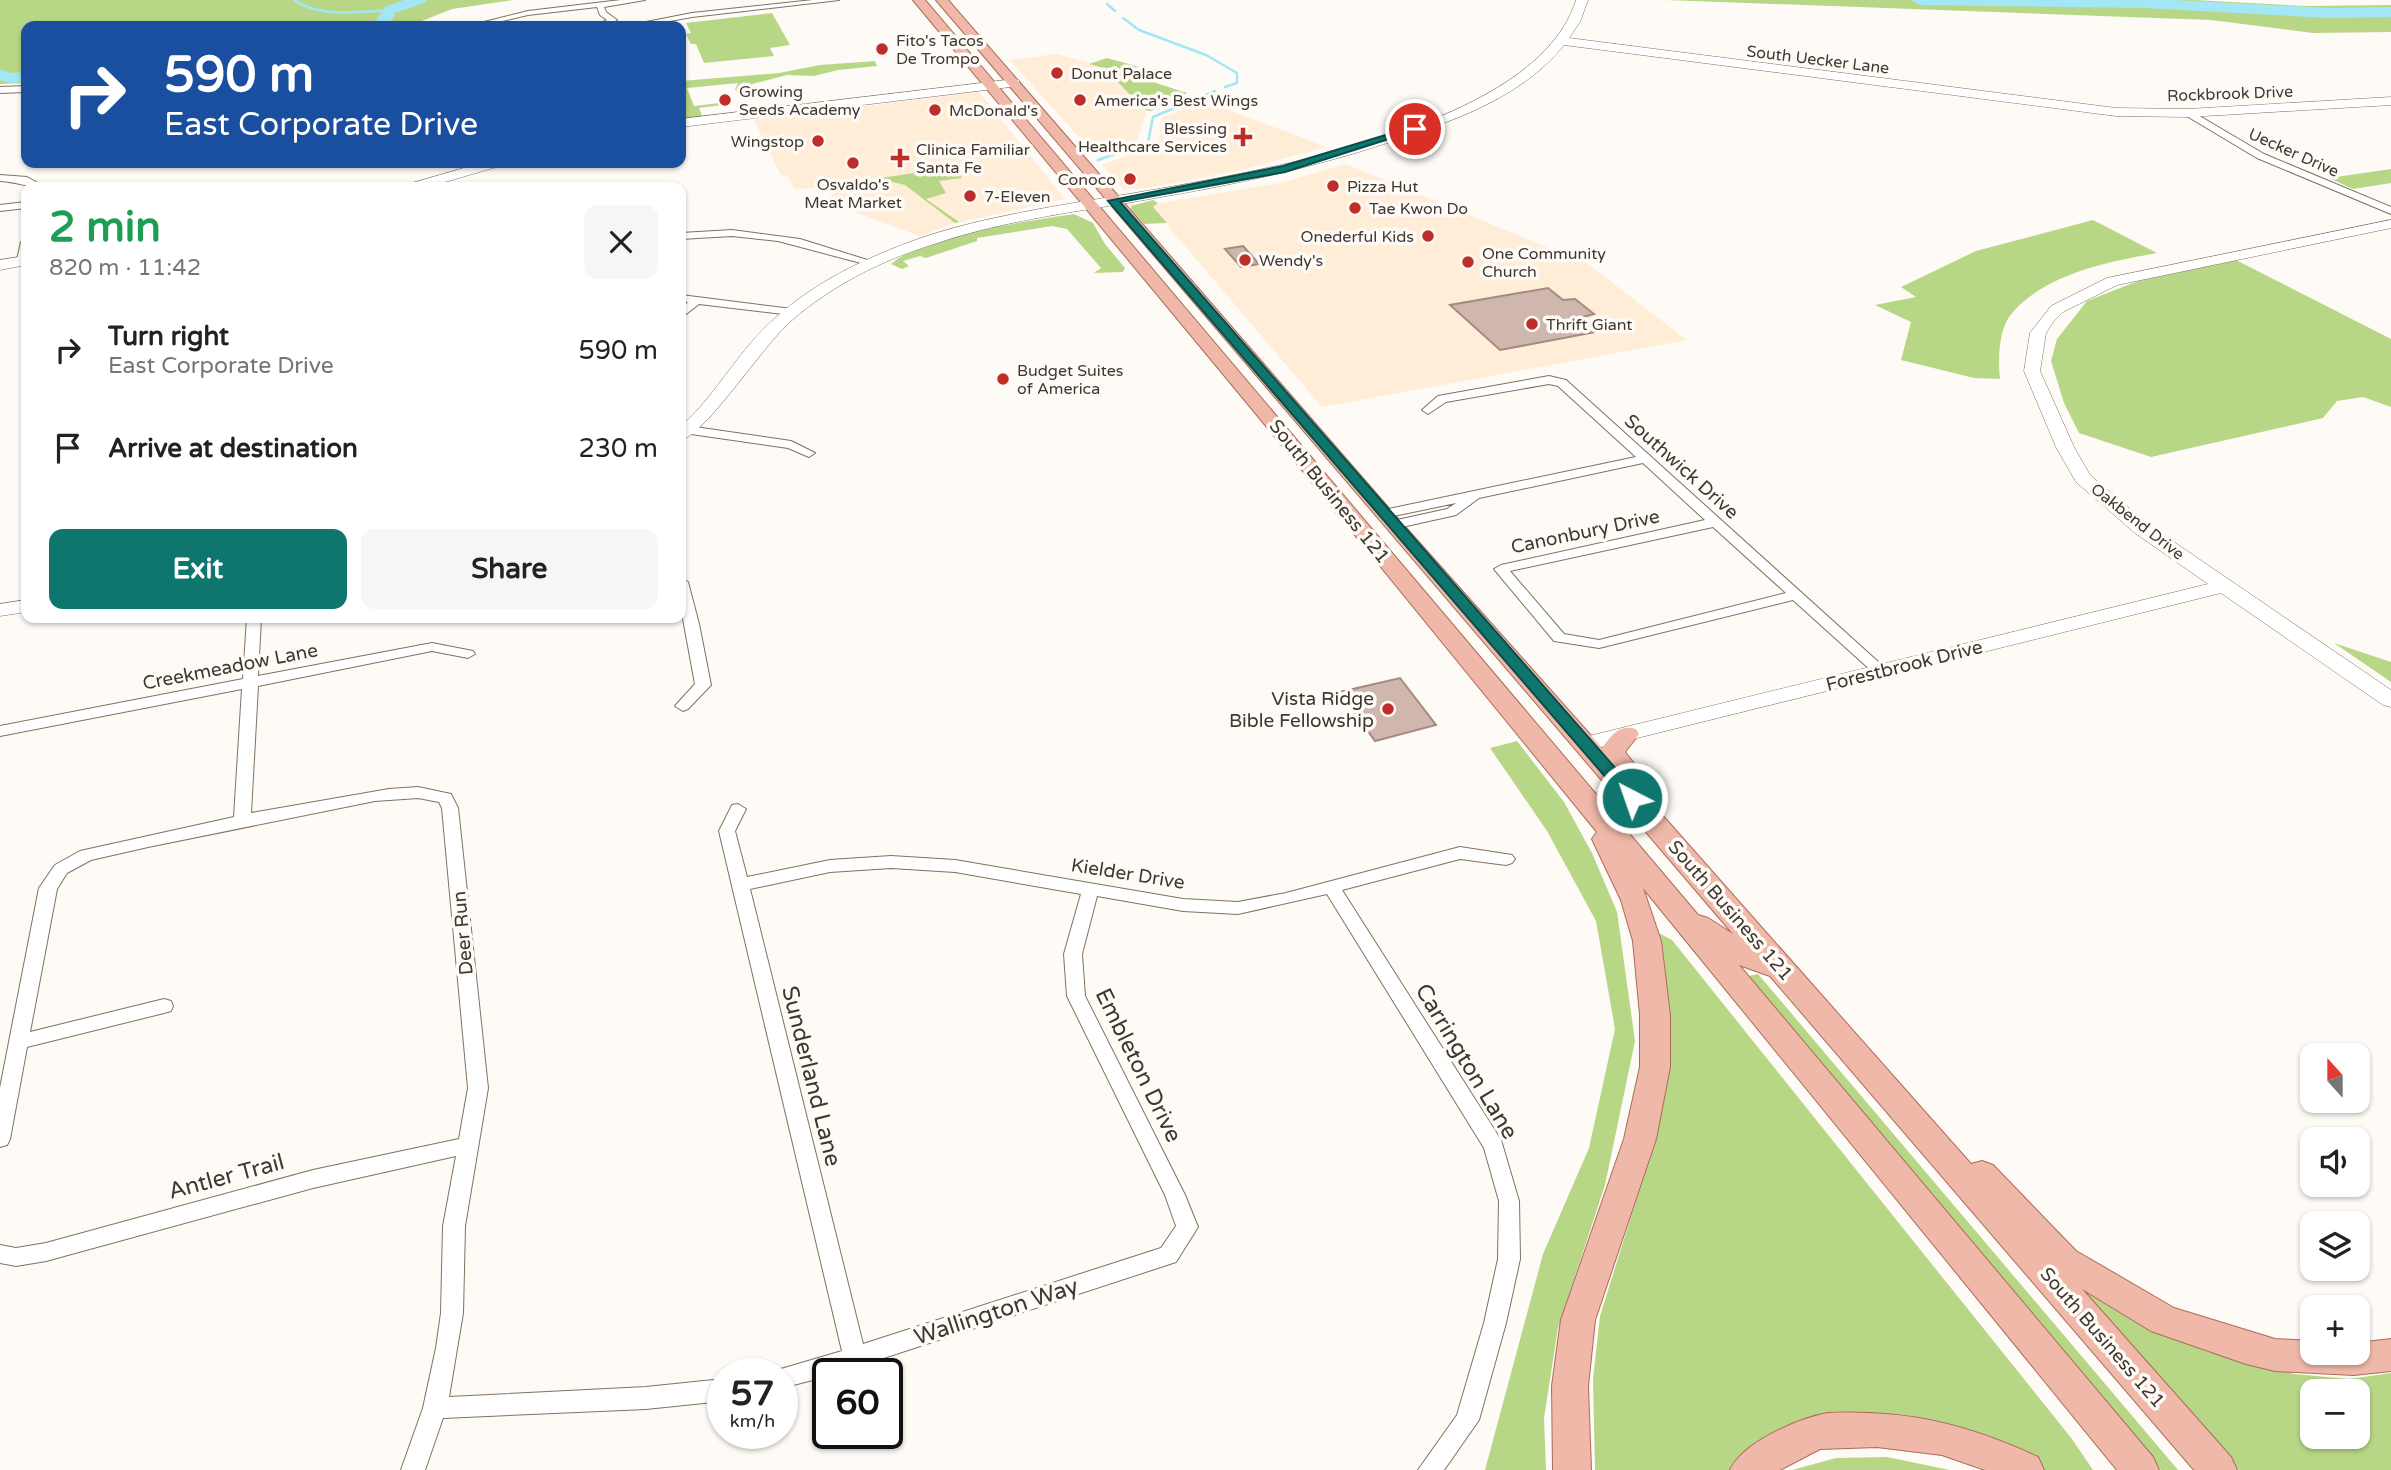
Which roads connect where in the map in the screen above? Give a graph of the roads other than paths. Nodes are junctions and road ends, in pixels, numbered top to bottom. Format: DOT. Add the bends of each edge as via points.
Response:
graph roads {
  1 [pos="641,0"];
  2 [pos="835,0"];
  3 [pos="919,0"];
  4 [pos="942,0"];
  5 [pos="1582,0"];
  6 [pos="600,5"];
  7 [pos="494,21"];
  8 [pos="612,21"];
  9 [pos="658,21"];
  10 [pos="1562,41"];
  11 [pos="1015,83"];
  12 [pos="990,86"];
  13 [pos="21,89"];
  14 [pos="0,90"];
  15 [pos="2391,101"];
  16 [pos="2071,107"];
  17 [pos="2188,113"];
  18 [pos="686,122"];
  19 [pos="478,168"];
  20 [pos="0,178"];
  21 [pos="30,182"];
  22 [pos="431,182"];
  23 [pos="1113,201"];
  24 [pos="1090,204"];
  25 [pos="21,206"];
  26 [pos="0,208"];
  27 [pos="2391,211"];
  28 [pos="2391,224"];
  29 [pos="686,236"];
  30 [pos="21,261"];
  31 [pos="872,263"];
  32 [pos="0,265"];
  33 [pos="686,298"];
  34 [pos="698,299"];
  35 [pos="686,310"];
  36 [pos="792,312"];
  37 [pos="1226,328"];
  38 [pos="1197,332"];
  39 [pos="1428,410"];
  40 [pos="686,431"];
  41 [pos="686,433"];
  42 [pos="809,453"];
  43 [pos="1646,459"];
  44 [pos="1348,513"];
  45 [pos="1389,519"];
  46 [pos="1715,522"];
  47 [pos="1419,552"];
  48 [pos="2222,586"];
  49 [pos="1796,595"];
  50 [pos="686,601"];
  51 [pos="21,607"];
  52 [pos="0,610"];
  53 [pos="254,623"];
  54 [pos="468,654"];
  55 [pos="1880,671"];
  56 [pos="250,682"];
  57 [pos="1494,690"];
  58 [pos="2391,701"];
  59 [pos="683,706"];
  60 [pos="0,731"];
  61 [pos="1627,734"];
  62 [pos="1585,744"];
  63 [pos="1575,787"];
  64 [pos="1632,798"];
  65 [pos="738,809"];
  66 [pos="242,820"];
  67 [pos="1506,859"];
  68 [pos="740,885"];
  69 [pos="1331,887"];
  70 [pos="1091,889"];
  71 [pos="1683,916"];
  72 [pos="1784,971"];
  73 [pos="164,1006"];
  74 [pos="18,1042"];
  75 [pos="0,1139"];
  76 [pos="466,1146"];
  77 [pos="0,1254"];
  78 [pos="1168,1255"];
  79 [pos="2391,1355"];
  80 [pos="855,1357"];
  81 [pos="798,1373"];
  82 [pos="707,1392"];
  83 [pos="435,1408"];
  84 [pos="2112,1437"];
  85 [pos="413,1470"];
  86 [pos="1430,1470"];
  87 [pos="1572,1470"];
  88 [pos="1749,1470"];
  89 [pos="2025,1470"];
  90 [pos="2129,1470"];
  91 [pos="2140,1470"];
  92 [pos="2218,1470"];
  1 -- 6 [label="street"];
  2 -- 9 [label="street"];
  3 -- 12 [label="main road, South Business 121"];
  4 -- 11 [label="main road, South Business 121"];
  5 -- 10 [label="street"];
  6 -- 7 [label="street"];
  6 -- 8 [label="street"];
  10 -- 16 [label="street, South Uecker Lane"];
  10 -- 23 [label="street" via="1504,89 1415,129 1285,169"];
  11 -- 12 [label="street"];
  11 -- 23 [label="main road, South Business 121"];
  12 -- 18 [label="street"];
  12 -- 24 [label="main road, South Business 121"];
  13 -- 14 [label="street"];
  15 -- 17 [label="street, Rockbrook Drive"];
  16 -- 17 [label="street, Rockbrook Drive"];
  17 -- 27 [label="street, Uecker Drive" via="2242,146"];
  19 -- 22 [label="street"];
  20 -- 21 [label="street"];
  23 -- 24 [label="street"];
  23 -- 37 [label="main road, South Business 121"];
  24 -- 31 [label="street" via="964,230"];
  24 -- 38 [label="main road, South Business 121"];
  25 -- 26 [label="street"];
  28 -- 48 [label="street, Oakbend Drive" via="2112,281 2057,309 2038,333 2032,371 2083,478 2142,529"];
  29 -- 31 [label="street" via="781,237"];
  30 -- 32 [label="street"];
  31 -- 36 [label="street"];
  33 -- 34 [label="street"];
  34 -- 35 [label="street"];
  34 -- 36 [label="street"];
  36 -- 40 [label="street" via="757,345 705,414"];
  37 -- 38 [label="main road"];
  37 -- 45 [label="main road, South Business 121"];
  38 -- 44 [label="main road, South Business 121"];
  39 -- 43 [label="street, Southwick Drive" via="1442,399 1549,380 1562,383"];
  41 -- 42 [label="street" via="790,445"];
  43 -- 45 [label="street" via="1480,493 1451,512"];
  43 -- 46 [label="street, Southwick Drive"];
  44 -- 47 [label="main road" via="1364,515 1396,548"];
  44 -- 57 [label="main road, South Business 121"];
  45 -- 47 [label="main road, South Business 121"];
  46 -- 49 [label="street, Southwick Drive"];
  46 -- 49 [label="street, Canonbury Drive" via="1501,569 1559,638 1599,644"];
  47 -- 62 [label="main road, South Business 121"];
  48 -- 55 [label="street, Forestbrook Drive"];
  48 -- 58 [label="street, Oakbend Drive"];
  49 -- 55 [label="street, Southwick Drive"];
  50 -- 59 [label="street" via="703,685"];
  51 -- 52 [label="street"];
  53 -- 56 [label="street"];
  54 -- 56 [label="street, Creekmeadow Lane" via="432,647"];
  55 -- 61 [label="street, Forestbrook Drive"];
  56 -- 60 [label="street, Creekmeadow Lane"];
  56 -- 66 [label="street"];
  57 -- 62 [label="main road" via="1554,730"];
  57 -- 63 [label="main road, South Business 121"];
  61 -- 62 [label="street, Forestbrook Drive"];
  61 -- 64 [label="main road" via="1612,751 1635,782"];
  62 -- 64 [label="main road, South Business 121"];
  63 -- 71 [label="main road, South Business 121"];
  63 -- 87 [label="main road" via="1635,900 1647,941 1655,1067 1640,1139 1578,1320 1570,1386"];
  64 -- 72 [label="main road, South Business 121"];
  65 -- 68 [label="street, Sunderland Lane" via="727,831"];
  66 -- 74 [label="street" via="86,855 61,869 48,888"];
  66 -- 76 [label="street, Deer Run" via="397,794 419,792 444,799 450,808 478,1088"];
  67 -- 69 [label="street, Kielder Drive" via="1460,853"];
  68 -- 70 [label="street, Kielder Drive" via="830,866 891,862 955,866"];
  68 -- 80 [label="street, Sunderland Lane"];
  69 -- 70 [label="street, Kielder Drive" via="1238,908 1183,905"];
  69 -- 86 [label="street, Carrington Lane" via="1494,1146 1509,1201 1509,1259 1467,1420"];
  70 -- 78 [label="street, Embleton Drive" via="1071,950 1071,975 1076,996 1187,1227"];
  71 -- 72 [label="main road" via="1753,960"];
  71 -- 84 [label="main road, South Business 121"];
  72 -- 79 [label="main road" via="1892,1075 2064,1261 2164,1320 2246,1348 2276,1355 2354,1359"];
  72 -- 92 [label="main road, South Business 121"];
  73 -- 74 [label="street"];
  74 -- 75 [label="street"];
  76 -- 77 [label="street, Antler Trail" via="313,1179 46,1252"];
  76 -- 83 [label="street, Deer Run" via="454,1226 452,1313"];
  78 -- 80 [label="street, Wallington Way"];
  80 -- 81 [label="street, Wallington Way"];
  82 -- 83 [label="street"];
  83 -- 85 [label="street, Deer Run"];
  84 -- 90 [label="main road"];
  84 -- 91 [label="main road, South Business 121"];
  88 -- 89 [label="main road" via="1777,1451 1820,1432 1867,1429 1942,1436"];
}
